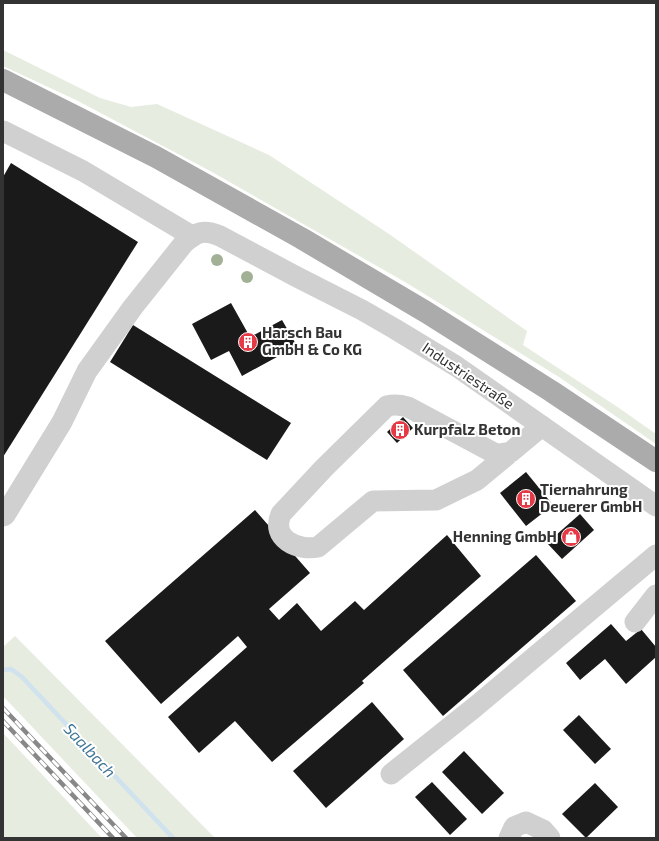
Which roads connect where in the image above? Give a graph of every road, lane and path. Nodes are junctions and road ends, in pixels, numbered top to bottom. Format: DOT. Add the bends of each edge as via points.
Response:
graph roads {
  1 [pos="3,80"];
  2 [pos="3,131"];
  3 [pos="192,236"];
  4 [pos="542,426"];
  5 [pos="511,452"];
  6 [pos="656,461"];
  7 [pos="656,506"];
  8 [pos="3,516"];
  9 [pos="656,555"];
  10 [pos="656,595"];
  11 [pos="635,622"];
  12 [pos="391,774"];
  13 [pos="509,838"];
  14 [pos="550,838"];
  1 -- 6 [label="main road" via="156,157 301,238 426,312"];
  2 -- 3 [label="street" via="83,171"];
  3 -- 4 [label="street, Industriestraße" via="210,232 220,236 362,310 444,358"];
  3 -- 8 [label="street" via="138,302 87,372 62,422"];
  4 -- 5 [label="street"];
  4 -- 7 [label="street, Industriestraße"];
  5 -- 5 [label="street" via="477,480 436,500 373,501 318,547 300,546 284,539 280,534 278,521 281,514 387,406 408,407 494,453"];
  9 -- 12 [label="street"];
  10 -- 11 [label="street"];
  13 -- 14 [label="street" via="514,828 526,822 543,830"];
}
